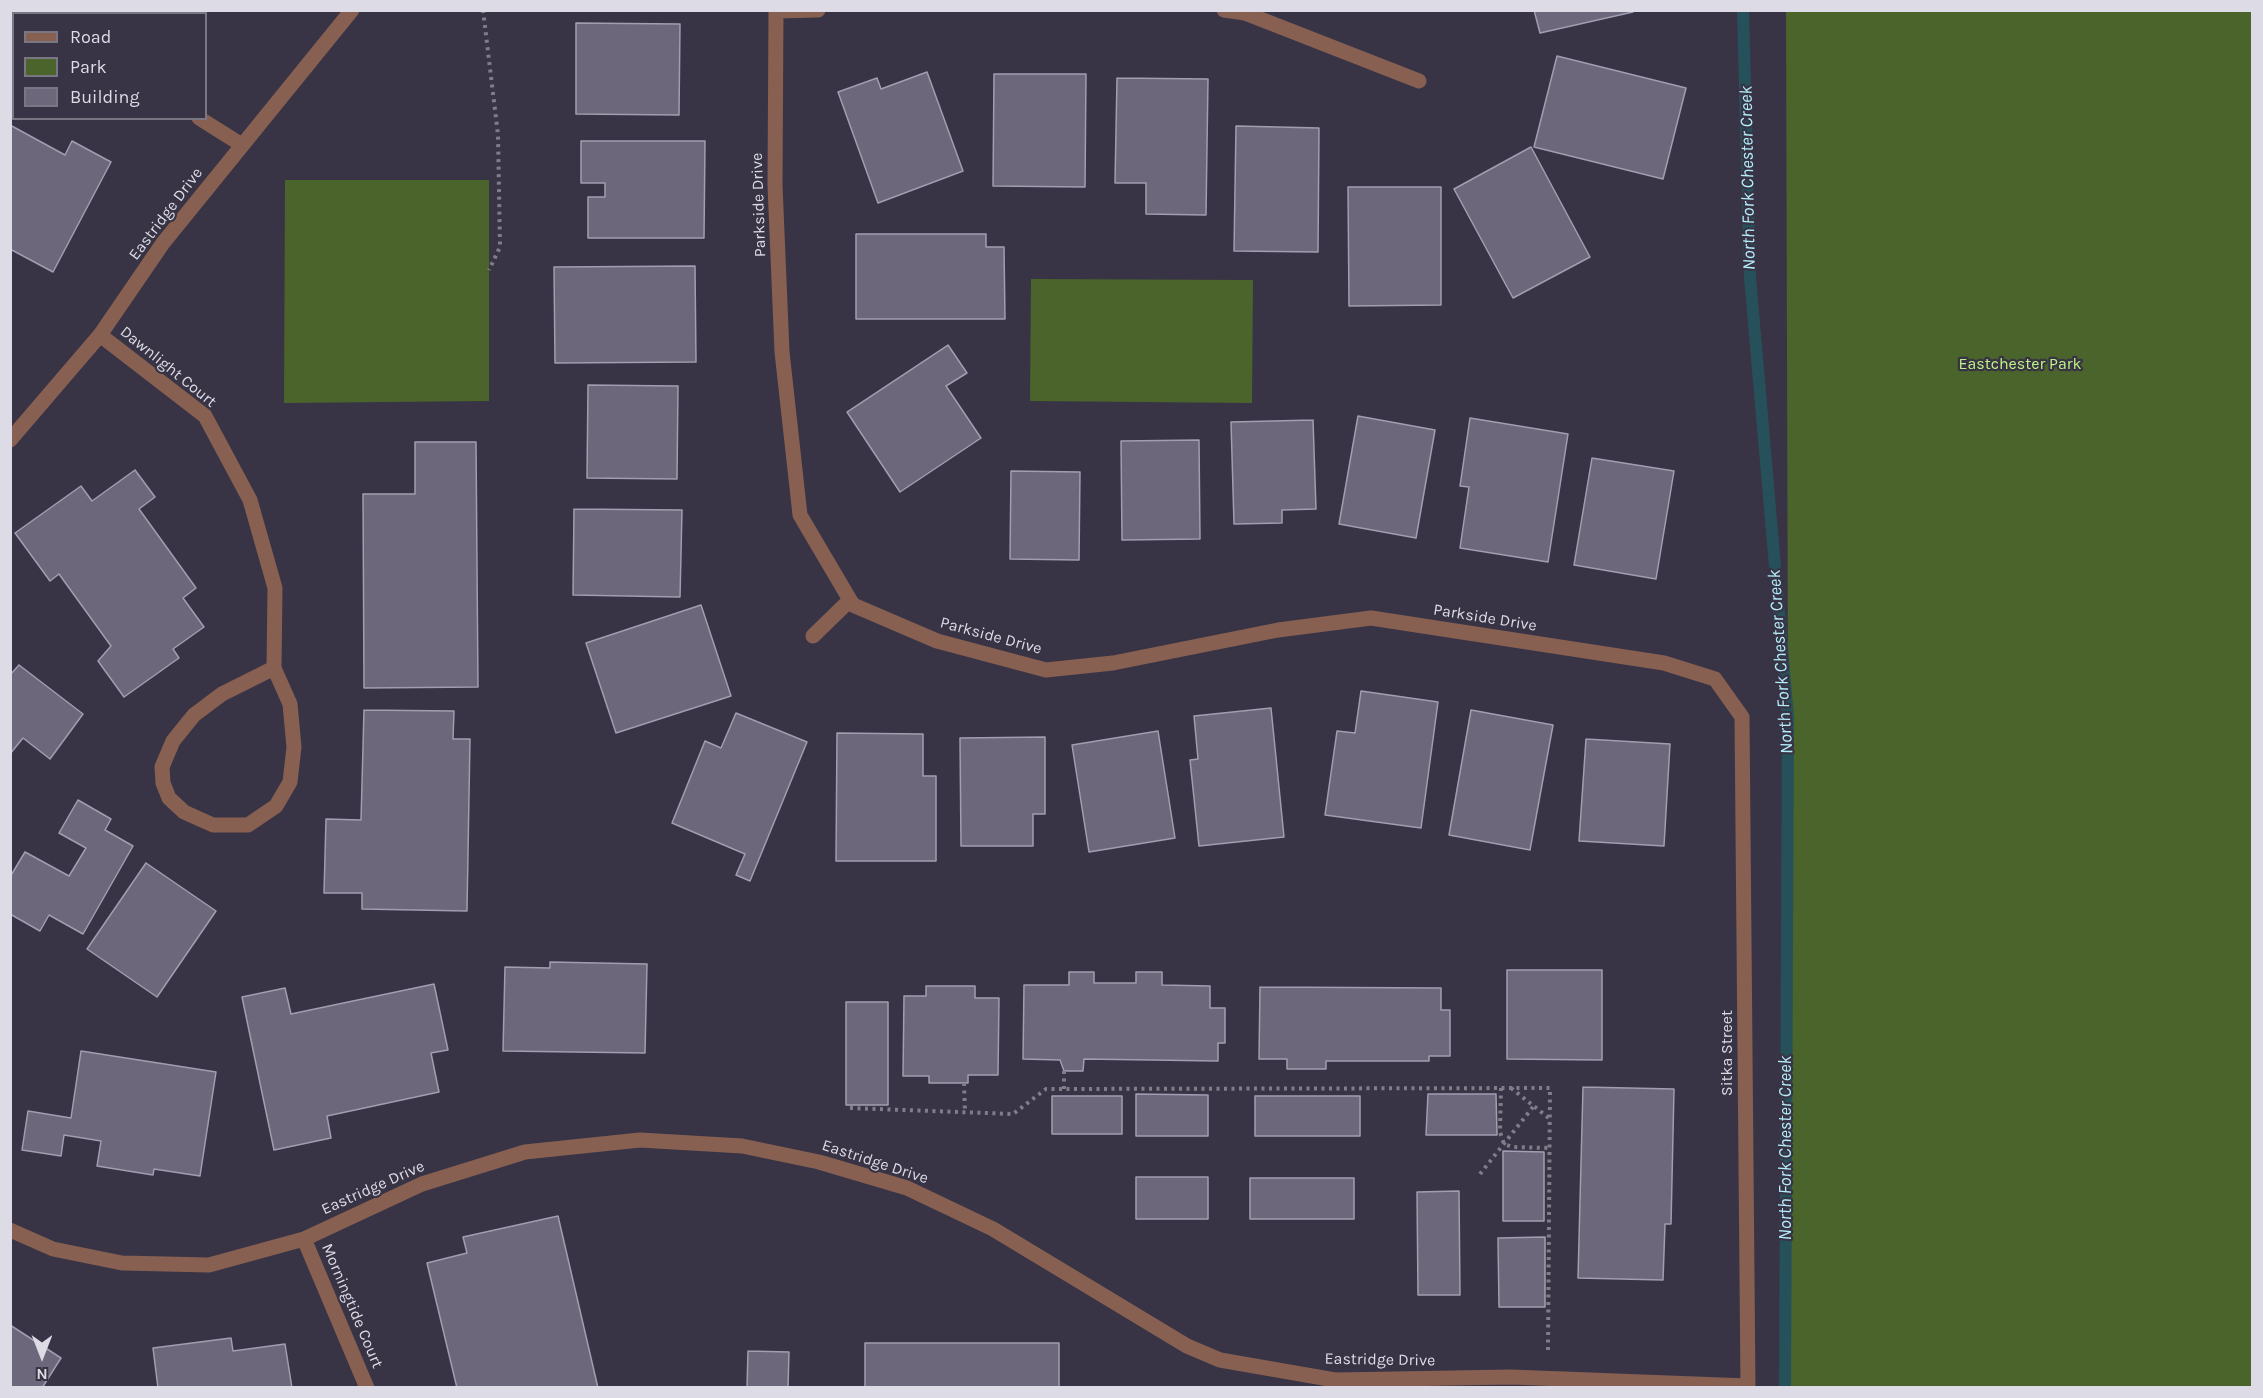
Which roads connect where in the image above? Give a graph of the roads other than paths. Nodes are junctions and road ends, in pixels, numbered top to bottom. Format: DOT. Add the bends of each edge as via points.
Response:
graph roads {
  1 [pos="352,10"];
  2 [pos="818,10"];
  3 [pos="1224,10"];
  4 [pos="776,11"];
  5 [pos="1419,81"];
  6 [pos="202,120"];
  7 [pos="242,146"];
  8 [pos="100,335"];
  9 [pos="10,440"];
  10 [pos="850,600"];
  11 [pos="813,636"];
  12 [pos="274,668"];
  13 [pos="1742,717"];
  14 [pos="10,1230"];
  15 [pos="304,1239"];
  16 [pos="1748,1387"];
  17 [pos="367,1388"];
  1 -- 7 [label="street, Eastridge Drive"];
  2 -- 4 [label="street"];
  3 -- 5 [label="street" via="1245,13"];
  4 -- 10 [label="street, Parkside Drive" via="775,185 782,340 800,515"];
  6 -- 7 [label="street"];
  7 -- 8 [label="street, Eastridge Drive" via="163,243"];
  8 -- 9 [label="street, Eastridge Drive"];
  8 -- 12 [label="street, Dawnlight Court" via="205,416 250,500 275,588"];
  10 -- 11 [label="street"];
  10 -- 13 [label="street, Parkside Drive" via="853,605 937,641 1046,670 1113,663 1278,630 1371,618 1664,663 1715,679"];
  12 -- 12 [label="street, Dawnlight Court" via="290,704 294,747 290,782 276,806 248,825 213,825 184,812 169,798 163,783 162,766 173,741 195,715 222,694"];
  13 -- 16 [label="street, Sitka Street"];
  14 -- 15 [label="street, Eastridge Drive" via="54,1249 122,1263 209,1265"];
  15 -- 16 [label="street, Eastridge Drive" via="422,1184 525,1152 640,1140 742,1146 819,1162 907,1188 993,1229 1187,1346 1220,1360 1335,1380 1548,1378"];
  15 -- 17 [label="street, Morningtide Court"];
}
